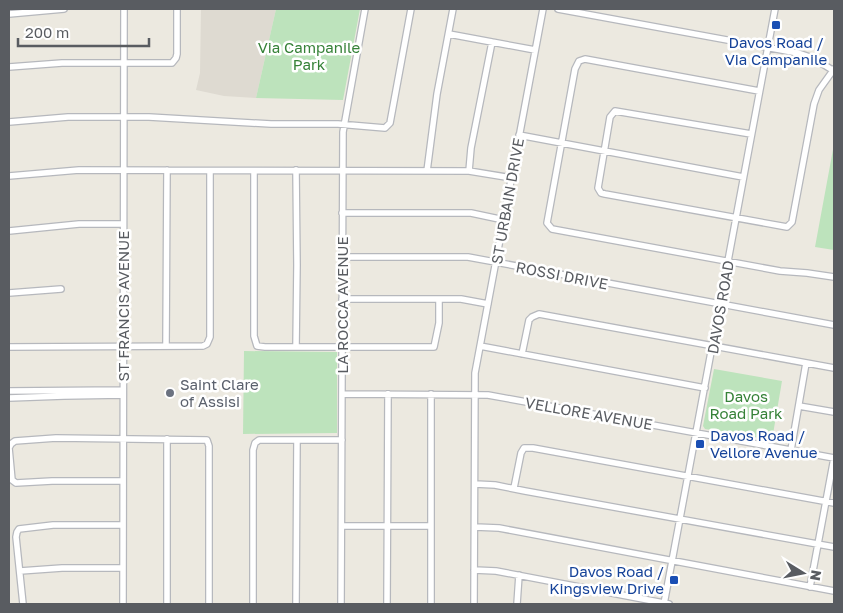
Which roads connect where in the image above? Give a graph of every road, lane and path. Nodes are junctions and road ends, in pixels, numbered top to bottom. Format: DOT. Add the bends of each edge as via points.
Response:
graph roads {
  1 [pos="64,9"];
  2 [pos="124,9"];
  3 [pos="177,9"];
  4 [pos="365,9"];
  5 [pos="411,9"];
  6 [pos="453,9"];
  7 [pos="543,9"];
  8 [pos="558,9"];
  9 [pos="775,9"];
  10 [pos="572,10"];
  11 [pos="9,14"];
  12 [pos="449,34"];
  13 [pos="492,42"];
  14 [pos="767,48"];
  15 [pos="535,50"];
  16 [pos="124,63"];
  17 [pos="9,67"];
  18 [pos="834,70"];
  19 [pos="759,91"];
  20 [pos="124,117"];
  21 [pos="9,122"];
  22 [pos="344,125"];
  23 [pos="751,134"];
  24 [pos="519,135"];
  25 [pos="561,143"];
  26 [pos="604,151"];
  27 [pos="124,170"];
  28 [pos="167,170"];
  29 [pos="296,170"];
  30 [pos="210,171"];
  31 [pos="254,171"];
  32 [pos="342,171"];
  33 [pos="427,171"];
  34 [pos="469,171"];
  35 [pos="9,176"];
  36 [pos="743,177"];
  37 [pos="512,178"];
  38 [pos="342,213"];
  39 [pos="736,218"];
  40 [pos="504,220"];
  41 [pos="123,224"];
  42 [pos="9,231"];
  43 [pos="342,257"];
  44 [pos="496,262"];
  45 [pos="728,262"];
  46 [pos="834,278"];
  47 [pos="61,289"];
  48 [pos="9,293"];
  49 [pos="342,299"];
  50 [pos="440,299"];
  51 [pos="488,304"];
  52 [pos="720,304"];
  53 [pos="834,325"];
  54 [pos="123,346"];
  55 [pos="166,346"];
  56 [pos="480,346"];
  57 [pos="712,346"];
  58 [pos="9,347"];
  59 [pos="296,347"];
  60 [pos="342,348"];
  61 [pos="522,354"];
  62 [pos="806,363"];
  63 [pos="834,368"];
  64 [pos="704,388"];
  65 [pos="9,392"];
  66 [pos="123,392"];
  67 [pos="342,394"];
  68 [pos="388,394"];
  69 [pos="431,394"];
  70 [pos="474,394"];
  71 [pos="9,398"];
  72 [pos="799,406"];
  73 [pos="834,412"];
  74 [pos="696,433"];
  75 [pos="123,439"];
  76 [pos="167,439"];
  77 [pos="297,440"];
  78 [pos="342,440"];
  79 [pos="790,450"];
  80 [pos="834,458"];
  81 [pos="688,476"];
  82 [pos="123,481"];
  83 [pos="475,484"];
  84 [pos="514,488"];
  85 [pos="826,502"];
  86 [pos="834,503"];
  87 [pos="680,519"];
  88 [pos="123,526"];
  89 [pos="342,526"];
  90 [pos="388,526"];
  91 [pos="431,526"];
  92 [pos="475,527"];
  93 [pos="818,544"];
  94 [pos="834,547"];
  95 [pos="672,561"];
  96 [pos="123,568"];
  97 [pos="474,570"];
  98 [pos="20,571"];
  99 [pos="519,575"];
  100 [pos="810,587"];
  101 [pos="834,591"];
  102 [pos="23,604"];
  103 [pos="122,604"];
  104 [pos="167,604"];
  105 [pos="209,604"];
  106 [pos="253,604"];
  107 [pos="296,604"];
  108 [pos="341,604"];
  109 [pos="387,604"];
  110 [pos="431,604"];
  111 [pos="474,604"];
  112 [pos="517,604"];
  113 [pos="666,604"];
  1 -- 11 [label="street"];
  2 -- 16 [label="street, ST FRANCIS AVENUE"];
  3 -- 16 [label="street" via="177,54 174,61"];
  4 -- 22 [label="street, LA ROCCA AVENUE"];
  5 -- 22 [label="street" via="390,123 385,128"];
  6 -- 12 [label="street"];
  7 -- 15 [label="street, ST URBAIN DRIVE"];
  8 -- 10 [label="street"];
  9 -- 14 [label="street, DAVOS ROAD"];
  10 -- 14 [label="street"];
  12 -- 13 [label="street"];
  12 -- 33 [label="street"];
  13 -- 15 [label="street"];
  13 -- 34 [label="street"];
  14 -- 18 [label="street" via="808,56"];
  14 -- 19 [label="street, DAVOS ROAD"];
  15 -- 24 [label="street, ST URBAIN DRIVE"];
  16 -- 17 [label="street" via="51,63"];
  16 -- 20 [label="street, ST FRANCIS AVENUE"];
  18 -- 39 [label="street" via="814,104 792,222 787,227 780,227"];
  19 -- 23 [label="street, DAVOS ROAD"];
  19 -- 25 [label="street" via="582,59 576,63"];
  20 -- 21 [label="street"];
  20 -- 22 [label="street"];
  20 -- 27 [label="street, ST FRANCIS AVENUE"];
  22 -- 32 [label="street, LA ROCCA AVENUE"];
  23 -- 26 [label="street" via="618,110 610,117"];
  23 -- 36 [label="street, DAVOS ROAD"];
  24 -- 25 [label="street"];
  24 -- 37 [label="street, ST URBAIN DRIVE"];
  25 -- 26 [label="street"];
  25 -- 45 [label="street" via="547,219 552,229"];
  26 -- 36 [label="street"];
  26 -- 39 [label="street" via="598,183 601,193"];
  27 -- 28 [label="street"];
  27 -- 35 [label="street"];
  27 -- 41 [label="street, ST FRANCIS AVENUE"];
  28 -- 30 [label="street"];
  28 -- 55 [label="street"];
  29 -- 31 [label="street"];
  29 -- 32 [label="street"];
  29 -- 59 [label="street"];
  30 -- 31 [label="street"];
  30 -- 55 [label="street" via="209,342 203,346"];
  31 -- 59 [label="street" via="254,341 260,347"];
  32 -- 33 [label="street"];
  32 -- 38 [label="street, LA ROCCA AVENUE"];
  33 -- 34 [label="street"];
  34 -- 37 [label="street"];
  36 -- 39 [label="street, DAVOS ROAD"];
  37 -- 40 [label="street, ST URBAIN DRIVE"];
  38 -- 40 [label="street" via="471,213"];
  38 -- 43 [label="street, LA ROCCA AVENUE"];
  39 -- 45 [label="street, DAVOS ROAD"];
  40 -- 44 [label="street, ST URBAIN DRIVE"];
  41 -- 42 [label="street" via="79,224"];
  41 -- 54 [label="street, ST FRANCIS AVENUE"];
  43 -- 44 [label="street, ROSSI DRIVE" via="456,257"];
  43 -- 49 [label="street, LA ROCCA AVENUE"];
  44 -- 51 [label="street, ST URBAIN DRIVE"];
  44 -- 52 [label="street, ROSSI DRIVE"];
  45 -- 46 [label="street"];
  45 -- 52 [label="street, DAVOS ROAD"];
  47 -- 48 [label="street"];
  49 -- 50 [label="street"];
  49 -- 60 [label="street, LA ROCCA AVENUE"];
  50 -- 51 [label="street"];
  50 -- 60 [label="street" via="440,324 434,346"];
  51 -- 56 [label="street, ST URBAIN DRIVE"];
  52 -- 53 [label="street, ROSSI DRIVE"];
  52 -- 57 [label="street, DAVOS ROAD"];
  54 -- 55 [label="street"];
  54 -- 58 [label="street"];
  54 -- 66 [label="street, ST FRANCIS AVENUE"];
  56 -- 61 [label="street"];
  56 -- 70 [label="street, ST URBAIN DRIVE"];
  57 -- 61 [label="street" via="539,314 529,320"];
  57 -- 62 [label="street"];
  57 -- 64 [label="street, DAVOS ROAD"];
  59 -- 60 [label="street"];
  60 -- 67 [label="street, LA ROCCA AVENUE"];
  61 -- 64 [label="street"];
  62 -- 63 [label="street"];
  62 -- 72 [label="street"];
  64 -- 74 [label="street, DAVOS ROAD"];
  65 -- 66 [label="street"];
  66 -- 71 [label="street"];
  66 -- 75 [label="street, ST FRANCIS AVENUE"];
  67 -- 68 [label="street, VELLORE AVENUE"];
  67 -- 78 [label="street, LA ROCCA AVENUE"];
  68 -- 69 [label="street, VELLORE AVENUE"];
  68 -- 90 [label="street"];
  69 -- 70 [label="street, VELLORE AVENUE"];
  69 -- 91 [label="street"];
  70 -- 74 [label="street, VELLORE AVENUE"];
  70 -- 83 [label="street, ST URBAIN DRIVE"];
  72 -- 73 [label="street"];
  72 -- 79 [label="street"];
  74 -- 79 [label="street, VELLORE AVENUE"];
  74 -- 81 [label="street, DAVOS ROAD"];
  75 -- 76 [label="street"];
  75 -- 82 [label="street, ST FRANCIS AVENUE"];
  75 -- 82 [label="street" via="38,439 15,442 9,448 12,480 16,483"];
  76 -- 104 [label="street"];
  76 -- 105 [label="street" via="201,439 210,446"];
  77 -- 78 [label="street"];
  77 -- 106 [label="street" via="259,440 253,450"];
  77 -- 107 [label="street"];
  78 -- 89 [label="street, LA ROCCA AVENUE"];
  79 -- 80 [label="street, VELLORE AVENUE"];
  80 -- 85 [label="street"];
  81 -- 84 [label="street" via="524,448"];
  81 -- 85 [label="street"];
  81 -- 87 [label="street, DAVOS ROAD"];
  82 -- 88 [label="street, ST FRANCIS AVENUE"];
  83 -- 84 [label="street"];
  83 -- 92 [label="street, ST URBAIN DRIVE"];
  84 -- 87 [label="street"];
  85 -- 86 [label="street"];
  85 -- 93 [label="street"];
  87 -- 93 [label="street"];
  87 -- 95 [label="street, DAVOS ROAD"];
  88 -- 96 [label="street, ST FRANCIS AVENUE"];
  88 -- 98 [label="street" via="54,525 19,529 16,537"];
  89 -- 90 [label="street"];
  89 -- 108 [label="street, LA ROCCA AVENUE"];
  90 -- 91 [label="street"];
  90 -- 109 [label="street"];
  91 -- 110 [label="street"];
  92 -- 95 [label="street" via="499,528"];
  92 -- 97 [label="street, ST URBAIN DRIVE"];
  93 -- 94 [label="street"];
  93 -- 100 [label="street"];
  95 -- 100 [label="street"];
  95 -- 113 [label="street, DAVOS ROAD"];
  96 -- 98 [label="street"];
  96 -- 103 [label="street, ST FRANCIS AVENUE"];
  97 -- 99 [label="street"];
  97 -- 111 [label="street, ST URBAIN DRIVE"];
  98 -- 102 [label="street"];
  99 -- 112 [label="street"];
  99 -- 113 [label="street"];
  100 -- 101 [label="street"];
}
